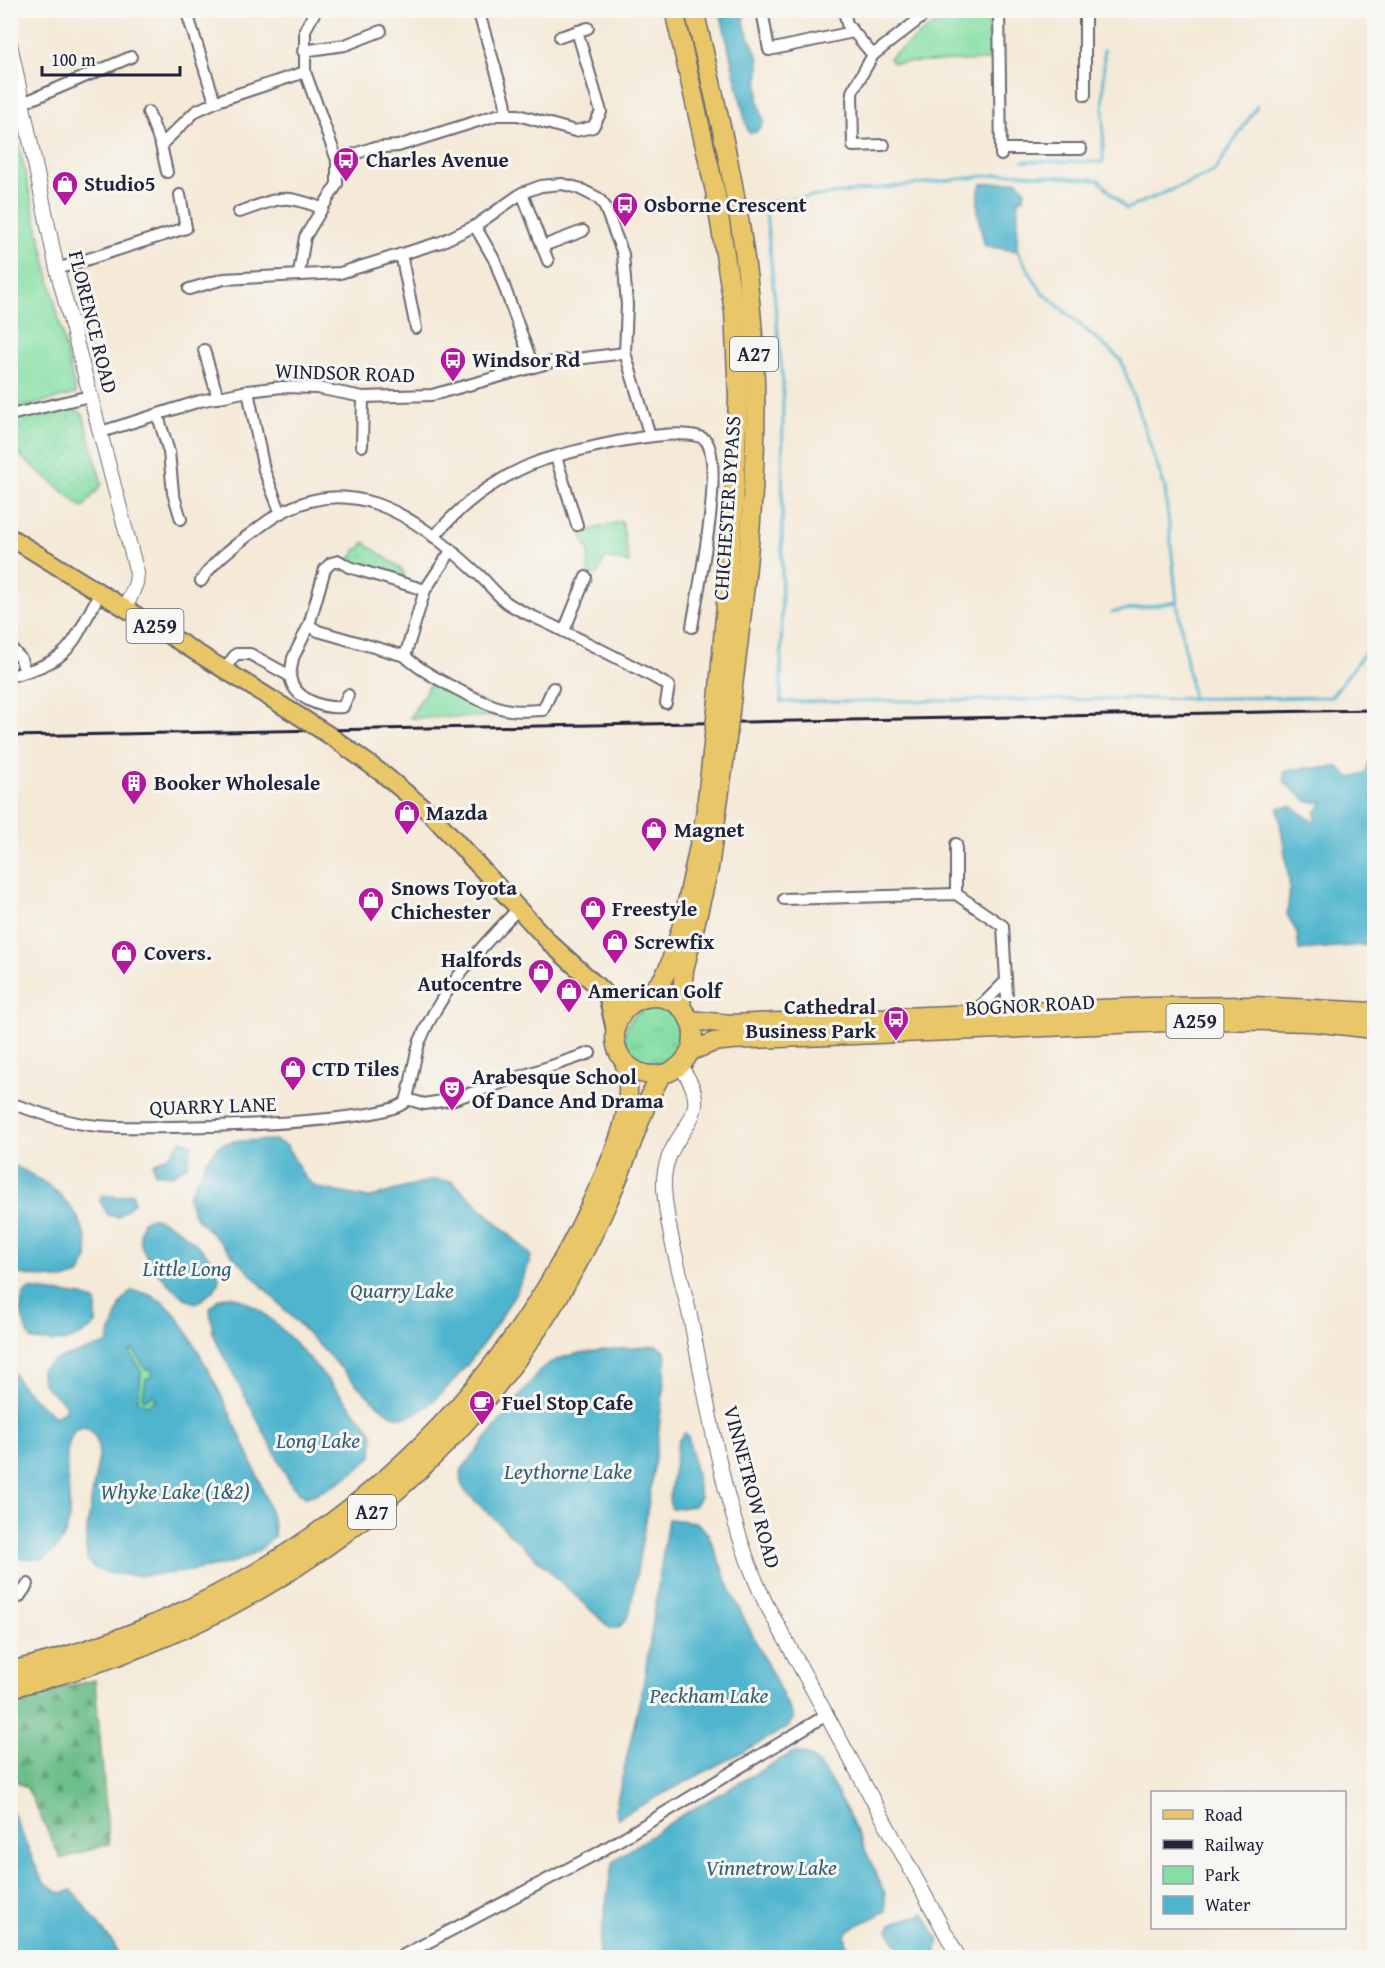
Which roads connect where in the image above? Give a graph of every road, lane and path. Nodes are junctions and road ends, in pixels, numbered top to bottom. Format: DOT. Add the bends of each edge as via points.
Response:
graph roads {
  1 [pos="316,10"];
  2 [pos="478,10"];
  3 [pos="674,10"];
  4 [pos="694,10"];
  5 [pos="762,10"];
  6 [pos="844,10"];
  7 [pos="931,10"];
  8 [pos="999,10"];
  9 [pos="1085,10"];
  10 [pos="188,16"];
  11 [pos="381,31"];
  12 [pos="852,32"];
  13 [pos="560,37"];
  14 [pos="10,44"];
  15 [pos="303,51"];
  16 [pos="873,55"];
  17 [pos="131,57"];
  18 [pos="305,72"];
  19 [pos="14,76"];
  20 [pos="1084,94"];
  21 [pos="217,101"];
  22 [pos="23,103"];
  23 [pos="148,112"];
  24 [pos="507,115"];
  25 [pos="161,145"];
  26 [pos="884,145"];
  27 [pos="1081,149"];
  28 [pos="338,160"];
  29 [pos="167,172"];
  30 [pos="522,193"];
  31 [pos="180,195"];
  32 [pos="321,208"];
  33 [pos="239,212"];
  34 [pos="475,226"];
  35 [pos="583,231"];
  36 [pos="543,246"];
  37 [pos="401,254"];
  38 [pos="548,261"];
  39 [pos="57,269"];
  40 [pos="299,273"];
  41 [pos="189,289"];
  42 [pos="416,328"];
  43 [pos="204,350"];
  44 [pos="625,353"];
  45 [pos="533,366"];
  46 [pos="248,391"];
  47 [pos="90,396"];
  48 [pos="363,396"];
  49 [pos="218,398"];
  50 [pos="10,414"];
  51 [pos="158,416"];
  52 [pos="101,432"];
  53 [pos="650,436"];
  54 [pos="362,446"];
  55 [pos="556,457"];
  56 [pos="280,511"];
  57 [pos="181,519"];
  58 [pos="577,525"];
  59 [pos="10,537"];
  60 [pos="434,537"];
  61 [pos="451,551"];
  62 [pos="586,577"];
  63 [pos="201,580"];
  64 [pos="425,590"];
  65 [pos="100,593"];
  66 [pos="126,607"];
  67 [pos="309,625"];
  68 [pos="692,627"];
  69 [pos="564,631"];
  70 [pos="10,647"];
  71 [pos="405,656"];
  72 [pos="224,669"];
  73 [pos="25,672"];
  74 [pos="10,676"];
  75 [pos="290,676"];
  76 [pos="553,688"];
  77 [pos="348,695"];
  78 [pos="725,701"];
  79 [pos="666,703"];
  80 [pos="719,747"];
  81 [pos="956,844"];
  82 [pos="956,894"];
  83 [pos="784,899"];
  84 [pos="517,910"];
  85 [pos="1006,981"];
  86 [pos="607,995"];
  87 [pos="638,1001"];
  88 [pos="1374,1012"];
  89 [pos="685,1014"];
  90 [pos="967,1014"];
  91 [pos="1008,1021"];
  92 [pos="1374,1029"];
  93 [pos="615,1030"];
  94 [pos="590,1053"];
  95 [pos="684,1059"];
  96 [pos="624,1060"];
  97 [pos="662,1074"];
  98 [pos="407,1099"];
  99 [pos="10,1102"];
  100 [pos="28,1584"];
  101 [pos="10,1593"];
  102 [pos="10,1671"];
  103 [pos="10,1688"];
  104 [pos="828,1714"];
  105 [pos="398,1958"];
  106 [pos="959,1958"];
  1 -- 15 [label="street" via="305,30"];
  2 -- 24 [label="street"];
  3 -- 78 [label="highway, CHICHESTER BYPASS / A27" via="715,191 735,322 738,397"];
  4 -- 78 [label="highway, CHICHESTER BYPASS / A27" via="733,189 754,351 753,507"];
  5 -- 12 [label="street" via="770,50"];
  6 -- 12 [label="street"];
  7 -- 16 [label="street"];
  8 -- 27 [label="street" via="1001,152"];
  9 -- 20 [label="street"];
  10 -- 21 [label="street"];
  11 -- 15 [label="street" via="345,45"];
  12 -- 16 [label="street"];
  13 -- 24 [label="street" via="582,29 601,112 597,123 575,131"];
  14 -- 19 [label="street, FLORENCE ROAD"];
  15 -- 18 [label="street"];
  16 -- 26 [label="street" via="852,92 853,147"];
  17 -- 22 [label="street"];
  18 -- 21 [label="street"];
  18 -- 28 [label="street"];
  19 -- 22 [label="street, FLORENCE ROAD"];
  21 -- 25 [label="street" via="196,111"];
  22 -- 39 [label="street, FLORENCE ROAD"];
  23 -- 25 [label="street"];
  24 -- 28 [label="street" via="490,116 398,147 372,148"];
  25 -- 29 [label="street"];
  28 -- 32 [label="street" via="337,184"];
  30 -- 34 [label="street"];
  30 -- 36 [label="street"];
  30 -- 44 [label="street" via="561,184 584,191 604,205 623,254"];
  31 -- 39 [label="street" via="186,228"];
  32 -- 33 [label="street" via="284,197"];
  32 -- 40 [label="street" via="305,237"];
  34 -- 37 [label="street"];
  34 -- 45 [label="street" via="495,261"];
  35 -- 36 [label="street"];
  36 -- 38 [label="street"];
  37 -- 40 [label="street" via="340,273"];
  37 -- 42 [label="street"];
  39 -- 47 [label="street, FLORENCE ROAD"];
  40 -- 41 [label="street" via="224,279"];
  43 -- 49 [label="street"];
  44 -- 45 [label="street, WINDSOR ROAD"];
  44 -- 53 [label="street"];
  45 -- 48 [label="street, WINDSOR ROAD" via="432,395"];
  46 -- 48 [label="street, WINDSOR ROAD" via="316,388"];
  46 -- 49 [label="street, WINDSOR ROAD"];
  46 -- 56 [label="street" via="264,470"];
  47 -- 50 [label="street"];
  47 -- 52 [label="street, FLORENCE ROAD"];
  48 -- 54 [label="street"];
  49 -- 51 [label="street, WINDSOR ROAD"];
  51 -- 52 [label="street, WINDSOR ROAD"];
  51 -- 57 [label="street"];
  52 -- 66 [label="street, FLORENCE ROAD" via="137,573"];
  53 -- 55 [label="street"];
  53 -- 68 [label="street" via="667,432 696,435 708,444 711,456 710,506"];
  55 -- 58 [label="street"];
  55 -- 60 [label="street" via="526,467 475,496"];
  56 -- 60 [label="street" via="328,498 368,499 392,509"];
  56 -- 63 [label="street" via="213,563"];
  59 -- 65 [label="main road, A259"];
  60 -- 61 [label="street"];
  61 -- 64 [label="street"];
  61 -- 69 [label="street" via="507,603"];
  62 -- 69 [label="street"];
  64 -- 67 [label="street" via="335,561 325,569"];
  64 -- 71 [label="street"];
  65 -- 66 [label="main road, A259"];
  65 -- 73 [label="street" via="71,647 58,660"];
  66 -- 72 [label="main road, A259"];
  67 -- 71 [label="street"];
  67 -- 75 [label="street" via="293,658"];
  69 -- 79 [label="street" via="669,686"];
  70 -- 73 [label="street" via="21,659"];
  71 -- 76 [label="street" via="453,686 510,710 543,710"];
  72 -- 75 [label="street" via="236,654 245,653"];
  72 -- 84 [label="main road, A259, bridge" via="383,774 430,813"];
  73 -- 74 [label="street"];
  75 -- 77 [label="street" via="297,691 323,706 343,707"];
  78 -- 80 [label="highway, CHICHESTER BYPASS / A27, bridge"];
  80 -- 87 [label="highway, CHICHESTER BYPASS / A27" via="683,922 669,967"];
  80 -- 89 [label="highway, CHICHESTER BYPASS / A27" via="718,817 684,970"];
  81 -- 82 [label="street"];
  82 -- 83 [label="street"];
  82 -- 85 [label="street" via="1003,926"];
  84 -- 86 [label="main road, A259"];
  84 -- 98 [label="street" via="461,972 428,1024 412,1060"];
  85 -- 90 [label="street"];
  85 -- 91 [label="street"];
  86 -- 87 [label="main road, A259"];
  86 -- 93 [label="main road"];
  87 -- 89 [label="highway" via="664,998"];
  87 -- 93 [label="highway" via="623,1012"];
  88 -- 91 [label="highway, BOGNOR ROAD / A259" via="1254,1006"];
  89 -- 90 [label="highway, BOGNOR ROAD / A259" via="731,1024"];
  89 -- 95 [label="highway" via="693,1036"];
  90 -- 91 [label="highway, BOGNOR ROAD / A259"];
  91 -- 92 [label="highway, BOGNOR ROAD / A259" via="1226,1020"];
  91 -- 95 [label="highway, BOGNOR ROAD / A259" via="731,1040 714,1042"];
  93 -- 96 [label="highway" via="616,1046"];
  94 -- 98 [label="street" via="446,1101 424,1104"];
  95 -- 97 [label="highway"];
  95 -- 104 [label="street, VINNETROW ROAD" via="697,1100 695,1111 666,1160 665,1200 735,1522 765,1602"];
  96 -- 97 [label="highway" via="641,1072"];
  96 -- 102 [label="highway, A27" via="628,1076 625,1117 584,1217 549,1282 509,1342 475,1387 415,1452 328,1527 233,1588 113,1642"];
  97 -- 103 [label="highway, A27" via="649,1096 607,1205 559,1297 489,1397 421,1470 340,1538 235,1605 114,1659"];
  98 -- 99 [label="street, QUARRY LANE" via="386,1110 329,1119 144,1128 79,1123"];
  100 -- 101 [label="street" via="19,1597"];
  104 -- 105 [label="street" via="598,1854"];
  104 -- 106 [label="street, VINNETROW ROAD"];
}
